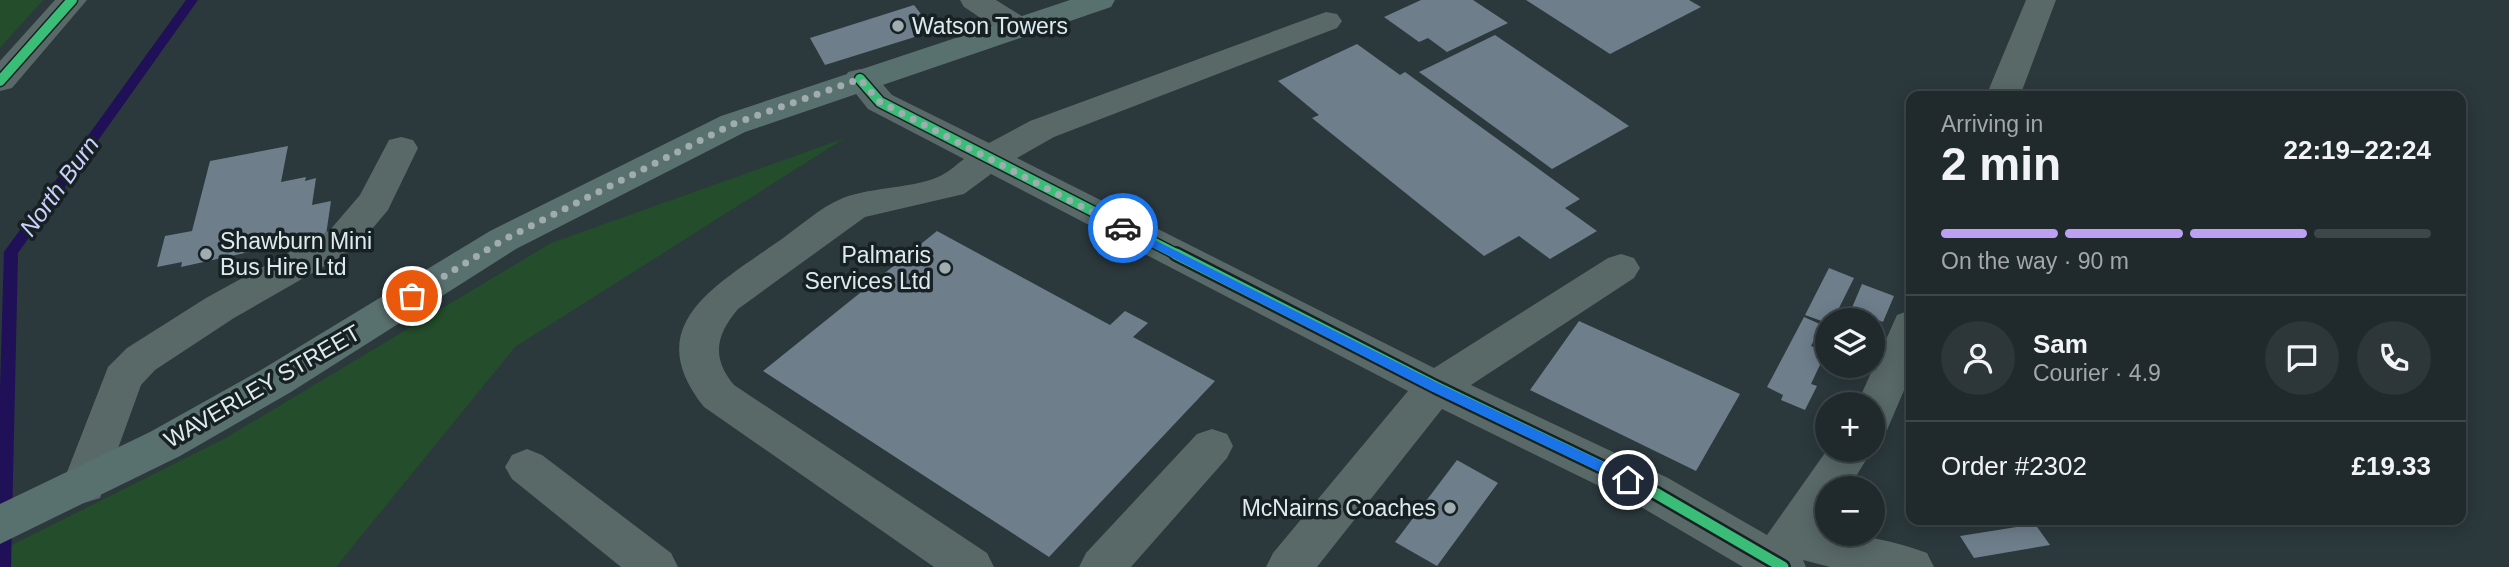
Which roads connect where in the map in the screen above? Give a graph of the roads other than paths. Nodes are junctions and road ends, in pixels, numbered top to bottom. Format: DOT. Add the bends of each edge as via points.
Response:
graph roads {
  1 [pos="72,0"];
  2 [pos="975,0"];
  3 [pos="1100,0"];
  4 [pos="2041,0"];
  5 [pos="1326,21"];
  6 [pos="1017,27"];
  7 [pos="860,79"];
  8 [pos="0,81"];
  9 [pos="2005,91"];
  10 [pos="401,148"];
  11 [pos="988,159"];
  12 [pos="1621,268"];
  13 [pos="1906,337"];
  14 [pos="1436,387"];
  15 [pos="1883,392"];
  16 [pos="1212,446"];
  17 [pos="1843,462"];
  18 [pos="527,467"];
  19 [pos="84,485"];
  20 [pos="17,517"];
  21 [pos="1783,555"];
  22 [pos="655,567"];
  23 [pos="971,567"];
  24 [pos="1102,567"];
  25 [pos="1289,567"];
  26 [pos="1911,567"];
  1 -- 8 [label="street"];
  2 -- 6 [label="street"];
  3 -- 6 [label="main road, WAVERLEY STREET"];
  4 -- 9 [label="street"];
  5 -- 11 [label="street" via="1042,129"];
  6 -- 7 [label="main road, WAVERLEY STREET"];
  7 -- 11 [label="street" via="880,102"];
  7 -- 19 [label="main road, WAVERLEY STREET" via="733,124 503,240 276,381"];
  10 -- 19 [label="street" via="375,201 343,239 177,334 132,368 123,378"];
  11 -- 14 [label="street"];
  11 -- 23 [label="street" via="951,186 854,207 724,299 709,319 697,349 699,370 719,396"];
  12 -- 14 [label="street"];
  13 -- 15 [label="street"];
  14 -- 21 [label="street"];
  14 -- 25 [label="street"];
  16 -- 24 [label="street"];
  17 -- 21 [label="street"];
  18 -- 22 [label="street"];
  19 -- 20 [label="main road, WAVERLEY STREET"];
  21 -- 26 [label="street"];
}
